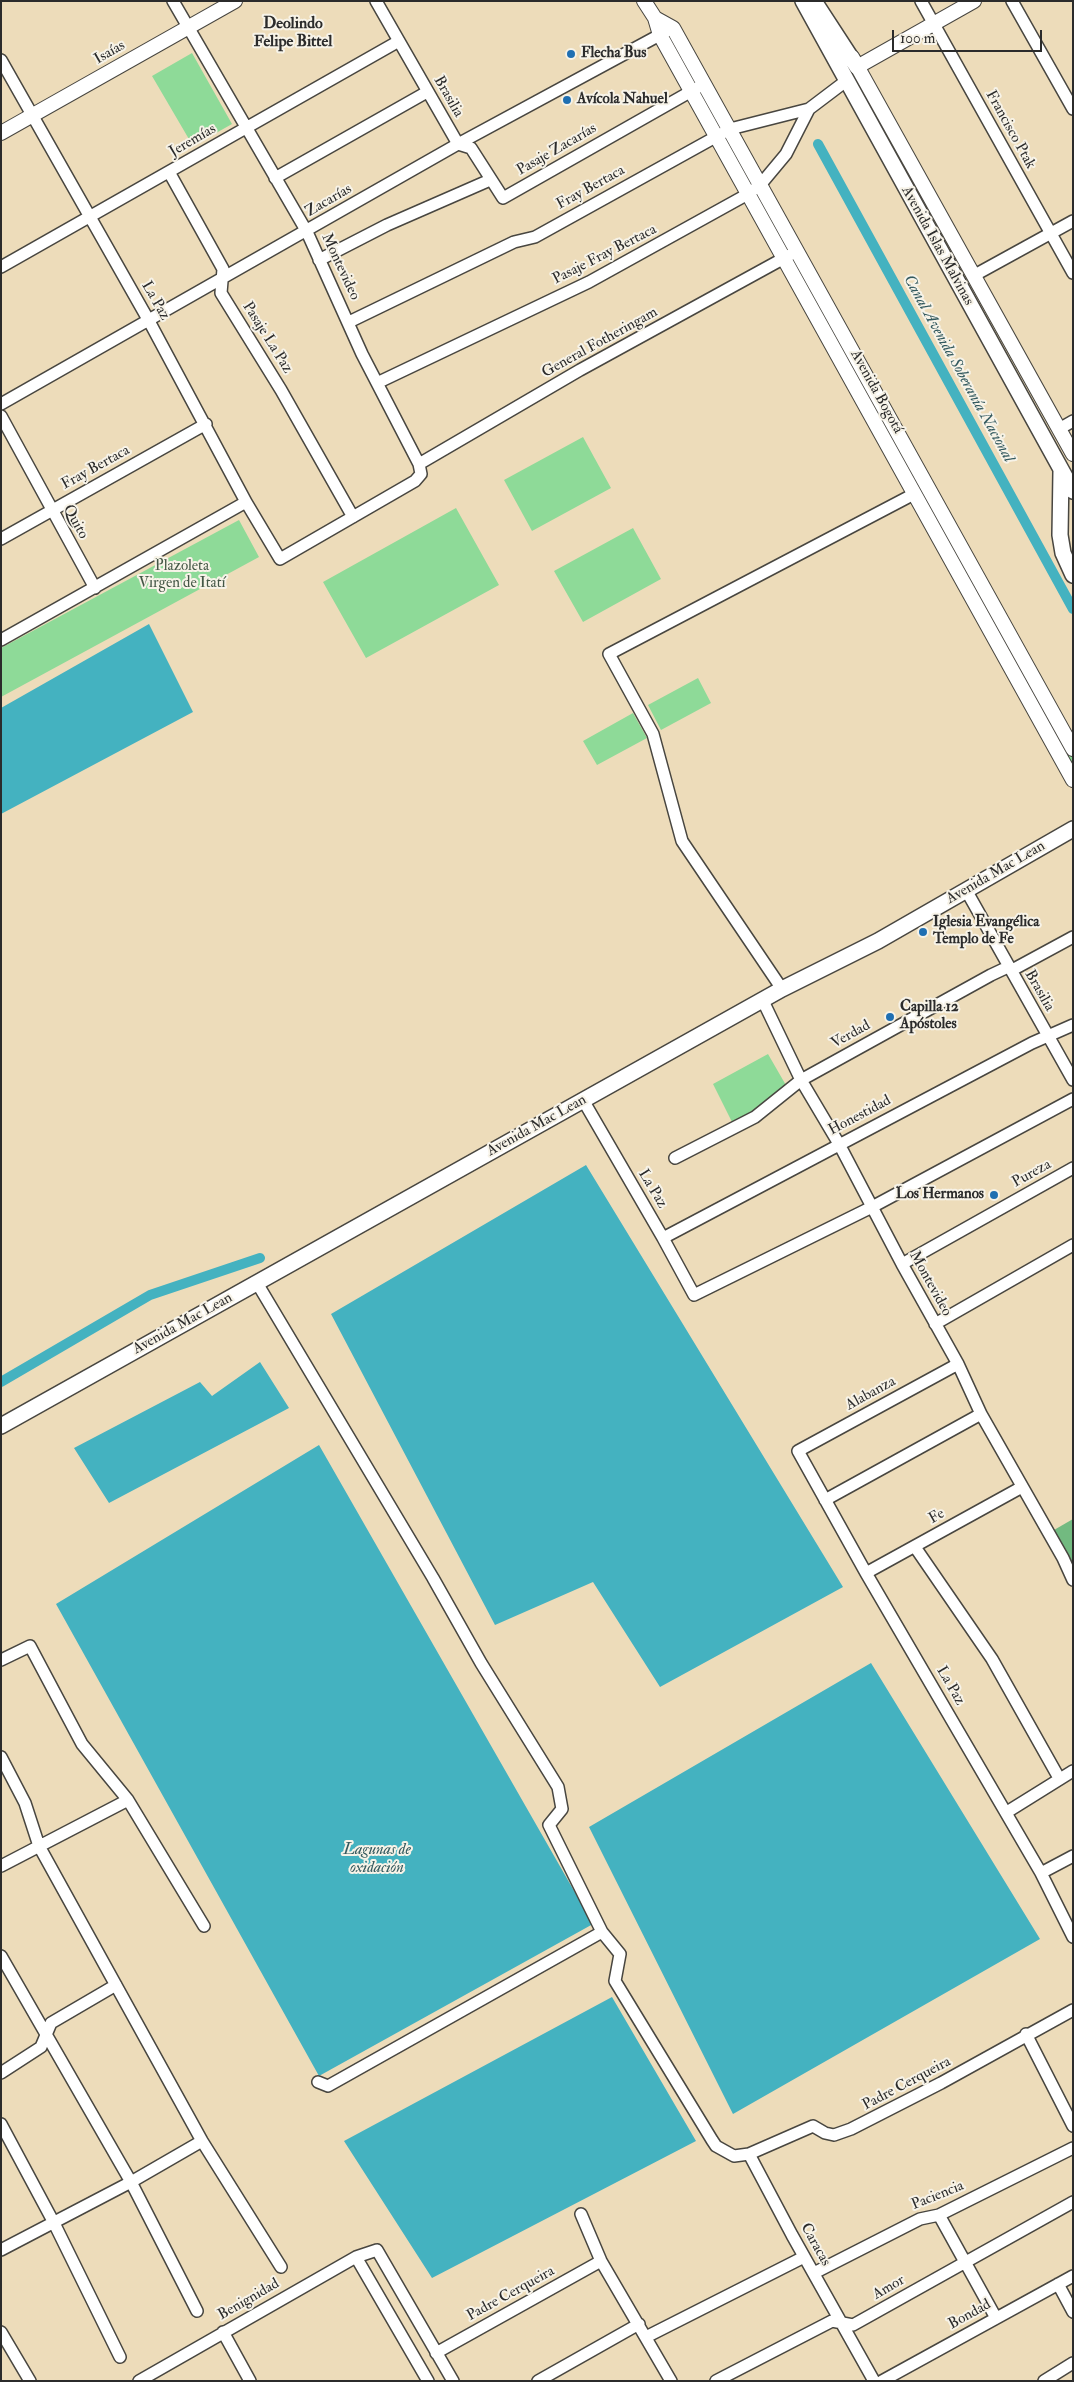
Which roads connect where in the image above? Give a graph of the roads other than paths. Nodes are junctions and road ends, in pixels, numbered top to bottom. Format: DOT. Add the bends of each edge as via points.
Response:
graph roads {
  1 [pos="173,1"];
  2 [pos="235,1"];
  3 [pos="376,1"];
  4 [pos="644,1"];
  5 [pos="803,1"];
  6 [pos="814,1"];
  7 [pos="821,1"];
  8 [pos="921,1"];
  9 [pos="974,1"];
  10 [pos="1012,1"];
  11 [pos="655,18"];
  12 [pos="933,24"];
  13 [pos="187,27"];
  14 [pos="673,28"];
  15 [pos="660,34"];
  16 [pos="399,41"];
  17 [pos="1,60"];
  18 [pos="857,67"];
  19 [pos="846,81"];
  20 [pos="704,84"];
  21 [pos="691,91"];
  22 [pos="427,92"];
  23 [pos="809,109"];
  24 [pos="1073,109"];
  25 [pos="33,115"];
  26 [pos="246,127"];
  27 [pos="730,129"];
  28 [pos="1,133"];
  29 [pos="717,137"];
  30 [pos="458,144"];
  31 [pos="169,172"];
  32 [pos="275,178"];
  33 [pos="490,180"];
  34 [pos="761,184"];
  35 [pos="748,194"];
  36 [pos="502,198"];
  37 [pos="89,217"];
  38 [pos="1073,221"];
  39 [pos="306,232"];
  40 [pos="1051,233"];
  41 [pos="798,251"];
  42 [pos="784,259"];
  43 [pos="319,260"];
  44 [pos="1,267"];
  45 [pos="1073,272"];
  46 [pos="973,276"];
  47 [pos="222,278"];
  48 [pos="149,321"];
  49 [pos="349,322"];
  50 [pos="869,382"];
  51 [pos="377,383"];
  52 [pos="855,389"];
  53 [pos="1,404"];
  54 [pos="884,408"];
  55 [pos="1,416"];
  56 [pos="871,416"];
  57 [pos="1073,421"];
  58 [pos="206,424"];
  59 [pos="1059,429"];
  60 [pos="1073,454"];
  61 [pos="420,469"];
  62 [pos="1061,469"];
  63 [pos="1073,491"];
  64 [pos="914,494"];
  65 [pos="246,502"];
  66 [pos="52,511"];
  67 [pos="353,517"];
  68 [pos="1,539"];
  69 [pos="280,560"];
  70 [pos="1073,575"];
  71 [pos="95,588"];
  72 [pos="990,601"];
  73 [pos="978,610"];
  74 [pos="1,640"];
  75 [pos="1073,749"];
  76 [pos="1073,780"];
  77 [pos="1073,828"];
  78 [pos="966,890"];
  79 [pos="1073,937"];
  80 [pos="1008,967"];
  81 [pos="782,989"];
  82 [pos="763,1001"];
  83 [pos="1073,1025"];
  84 [pos="1047,1036"];
  85 [pos="801,1080"];
  86 [pos="1073,1080"];
  87 [pos="1073,1099"];
  88 [pos="583,1100"];
  89 [pos="838,1144"];
  90 [pos="674,1158"];
  91 [pos="1073,1168"];
  92 [pos="872,1207"];
  93 [pos="664,1238"];
  94 [pos="1073,1245"];
  95 [pos="902,1264"];
  96 [pos="257,1283"];
  97 [pos="935,1324"];
  98 [pos="958,1364"];
  99 [pos="981,1414"];
  100 [pos="1,1426"];
  101 [pos="798,1451"];
  102 [pos="1022,1487"];
  103 [pos="825,1500"];
  104 [pos="915,1547"];
  105 [pos="866,1573"];
  106 [pos="1073,1580"];
  107 [pos="1,1660"];
  108 [pos="1,1757"];
  109 [pos="1073,1772"];
  110 [pos="1059,1778"];
  111 [pos="128,1800"];
  112 [pos="1007,1812"];
  113 [pos="39,1846"];
  114 [pos="1073,1856"];
  115 [pos="1,1866"];
  116 [pos="1041,1873"];
  117 [pos="204,1926"];
  118 [pos="602,1932"];
  119 [pos="1073,1937"];
  120 [pos="1,1956"];
  121 [pos="116,1985"];
  122 [pos="1073,2010"];
  123 [pos="1026,2034"];
  124 [pos="46,2035"];
  125 [pos="1,2073"];
  126 [pos="318,2082"];
  127 [pos="1,2124"];
  128 [pos="1072,2125"];
  129 [pos="202,2141"];
  130 [pos="1073,2148"];
  131 [pos="749,2154"];
  132 [pos="131,2182"];
  133 [pos="1073,2202"];
  134 [pos="580,2214"];
  135 [pos="939,2215"];
  136 [pos="54,2223"];
  137 [pos="1,2250"];
  138 [pos="356,2257"];
  139 [pos="804,2257"];
  140 [pos="601,2261"];
  141 [pos="965,2261"];
  142 [pos="281,2267"];
  143 [pos="814,2273"];
  144 [pos="1073,2276"];
  145 [pos="1058,2284"];
  146 [pos="197,2311"];
  147 [pos="1073,2312"];
  148 [pos="996,2318"];
  149 [pos="639,2324"];
  150 [pos="841,2324"];
  151 [pos="1,2332"];
  152 [pos="223,2332"];
  153 [pos="646,2337"];
  154 [pos="436,2353"];
  155 [pos="120,2357"];
  156 [pos="1073,2363"];
  157 [pos="450,2380"];
  158 [pos="30,2381"];
  159 [pos="139,2381"];
  160 [pos="250,2381"];
  161 [pos="428,2381"];
  162 [pos="538,2381"];
  163 [pos="671,2381"];
  164 [pos="716,2381"];
  165 [pos="874,2381"];
  166 [pos="882,2381"];
  167 [pos="1044,2381"];
  1 -- 13 [label="street, Montevideo"];
  2 -- 13 [label="street, Isaías"];
  3 -- 16 [label="street, Brasilia"];
  4 -- 11 [label="street, Avenida Bogotá"];
  5 -- 19 [label="main road, Avenida Islas Malvinas"];
  6 -- 18 [label="main road"];
  7 -- 18 [label="street, Avenida Islas Malvinas"];
  8 -- 12 [label="street, Francisco Ptak"];
  9 -- 12 [label="street"];
  10 -- 24 [label="street"];
  11 -- 14 [label="street, Avenida Bogotá"];
  11 -- 15 [label="street, Avenida Bogotá"];
  12 -- 18 [label="street"];
  12 -- 40 [label="street, Francisco Ptak"];
  13 -- 25 [label="street, Isaías"];
  13 -- 26 [label="street, Montevideo"];
  14 -- 15 [label="street, Zacarías"];
  14 -- 20 [label="street, Avenida Bogotá"];
  15 -- 21 [label="street, Avenida Bogotá"];
  15 -- 30 [label="street, Zacarías"];
  16 -- 22 [label="street, Brasilia"];
  16 -- 26 [label="street, Jeremías"];
  17 -- 25 [label="street, La Paz"];
  18 -- 46 [label="street, Avenida Islas Malvinas"];
  19 -- 23 [label="street, Fray Bertaca"];
  19 -- 62 [label="main road, Avenida Islas Malvinas"];
  20 -- 21 [label="street, Pasaje Zacarías"];
  20 -- 27 [label="street, Avenida Bogotá"];
  21 -- 29 [label="street, Avenida Bogotá"];
  21 -- 36 [label="street, Pasaje Zacarías"];
  22 -- 30 [label="street, Brasilia"];
  22 -- 32 [label="street"];
  23 -- 27 [label="street, Fray Bertaca"];
  23 -- 34 [label="street, Pasaje Fray Bertaca" via="786,154"];
  25 -- 28 [label="street, Isaías"];
  25 -- 37 [label="street, La Paz"];
  26 -- 31 [label="street, Jeremías"];
  26 -- 32 [label="street, Montevideo"];
  27 -- 29 [label="street, Fray Bertaca"];
  27 -- 34 [label="street, Avenida Bogotá"];
  29 -- 35 [label="street, Avenida Bogotá"];
  29 -- 49 [label="street, Fray Bertaca" via="535,237 514,242"];
  30 -- 33 [label="street, Brasilia" via="472,148"];
  30 -- 39 [label="street, Zacarías"];
  31 -- 37 [label="street, Jeremías"];
  31 -- 47 [label="street, Pasaje La Paz" via="223,269"];
  32 -- 39 [label="street, Montevideo"];
  33 -- 36 [label="street, Brasilia"];
  33 -- 43 [label="street"];
  34 -- 35 [label="street, Pasaje Fray Bertaca"];
  34 -- 41 [label="street, Avenida Bogotá"];
  35 -- 42 [label="street, Avenida Bogotá"];
  35 -- 51 [label="street, Pasaje Fray Bertaca" via="589,282"];
  37 -- 44 [label="street, Jeremías"];
  37 -- 48 [label="street, La Paz"];
  38 -- 40 [label="street"];
  39 -- 43 [label="street, Montevideo"];
  39 -- 47 [label="street, Zacarías"];
  40 -- 45 [label="street, Francisco Ptak"];
  40 -- 46 [label="street"];
  41 -- 42 [label="street, General Fotheringam"];
  41 -- 50 [label="street, Avenida Bogotá"];
  42 -- 52 [label="street, Avenida Bogotá"];
  42 -- 61 [label="street, General Fotheringam" via="580,370"];
  43 -- 49 [label="street, Montevideo"];
  46 -- 59 [label="street, Avenida Islas Malvinas"];
  47 -- 48 [label="street, Zacarías"];
  47 -- 67 [label="street, Pasaje La Paz" via="221,293"];
  48 -- 53 [label="street, Zacarías"];
  48 -- 58 [label="street, La Paz"];
  49 -- 51 [label="street, Montevideo"];
  50 -- 52 [label="street"];
  50 -- 54 [label="street, Avenida Bogotá"];
  51 -- 61 [label="street, Montevideo"];
  52 -- 56 [label="street, Avenida Bogotá"];
  54 -- 56 [label="street"];
  54 -- 72 [label="street, Avenida Bogotá"];
  55 -- 66 [label="street, Quito"];
  56 -- 64 [label="street, Avenida Bogotá"];
  57 -- 59 [label="street"];
  58 -- 65 [label="street, La Paz"];
  58 -- 66 [label="street, Fray Bertaca"];
  59 -- 60 [label="street, Avenida Islas Malvinas"];
  61 -- 67 [label="street, General Fotheringam" via="415,481"];
  62 -- 63 [label="main road, Avenida Islas Malvinas"];
  62 -- 70 [label="main road" via="1060,535 1063,553"];
  64 -- 73 [label="street, Avenida Bogotá"];
  64 -- 81 [label="street" via="608,654 653,734 682,841"];
  65 -- 69 [label="street, La Paz"];
  65 -- 71 [label="street"];
  66 -- 68 [label="street, Fray Bertaca"];
  66 -- 71 [label="street, Quito"];
  67 -- 69 [label="street, General Fotheringam"];
  71 -- 74 [label="street"];
  72 -- 73 [label="street"];
  72 -- 75 [label="street, Avenida Bogotá"];
  73 -- 76 [label="street, Avenida Bogotá"];
  77 -- 78 [label="main road, Avenida Mac Lean"];
  78 -- 80 [label="street, Brasilia"];
  78 -- 81 [label="main road, Avenida Mac Lean" via="878,941"];
  79 -- 80 [label="street, Verdad" via="1014,969"];
  80 -- 84 [label="street, Brasilia"];
  80 -- 85 [label="street, Verdad"];
  81 -- 82 [label="main road, Avenida Mac Lean"];
  82 -- 85 [label="street, Montevideo"];
  82 -- 88 [label="main road, Avenida Mac Lean"];
  83 -- 84 [label="street, Honestidad"];
  84 -- 86 [label="street, Brasilia"];
  84 -- 89 [label="street, Honestidad"];
  85 -- 89 [label="street, Montevideo"];
  85 -- 90 [label="street, Verdad" via="755,1117"];
  87 -- 92 [label="street"];
  88 -- 93 [label="street, La Paz"];
  88 -- 96 [label="main road, Avenida Mac Lean"];
  89 -- 92 [label="street, Montevideo"];
  89 -- 93 [label="street, Honestidad"];
  91 -- 95 [label="street, Pureza"];
  92 -- 93 [label="street, La Paz" via="694,1295"];
  92 -- 95 [label="street, Montevideo"];
  94 -- 97 [label="street"];
  95 -- 97 [label="street, Montevideo"];
  96 -- 100 [label="main road, Avenida Mac Lean"];
  96 -- 118 [label="street" via="481,1663 558,1787 562,1809 549,1825"];
  97 -- 98 [label="street, Montevideo"];
  98 -- 99 [label="street, Montevideo"];
  98 -- 101 [label="street, Alabanza"];
  99 -- 102 [label="street, Montevideo"];
  99 -- 103 [label="street"];
  101 -- 103 [label="street, La Paz"];
  102 -- 104 [label="street, Fe"];
  102 -- 106 [label="street, Montevideo"];
  103 -- 105 [label="street, La Paz"];
  104 -- 105 [label="street, Fe"];
  104 -- 110 [label="street" via="992,1659"];
  105 -- 112 [label="street, La Paz"];
  107 -- 111 [label="street" via="30,1646 82,1744"];
  108 -- 113 [label="street" via="25,1804"];
  109 -- 110 [label="street"];
  110 -- 112 [label="street"];
  111 -- 113 [label="street"];
  111 -- 117 [label="street"];
  112 -- 116 [label="street, La Paz"];
  113 -- 115 [label="street"];
  113 -- 121 [label="street"];
  114 -- 116 [label="street"];
  116 -- 119 [label="street, La Paz"];
  118 -- 126 [label="street" via="328,2086"];
  118 -- 131 [label="street" via="620,1954 615,1980 716,2146 734,2156"];
  120 -- 124 [label="street"];
  121 -- 124 [label="street" via="51,2023"];
  121 -- 129 [label="street"];
  122 -- 123 [label="street, Padre Cerqueira"];
  123 -- 128 [label="street"];
  123 -- 131 [label="street, Padre Cerqueira" via="949,2079 851,2129 834,2135 813,2126"];
  124 -- 125 [label="street" via="41,2047"];
  124 -- 132 [label="street"];
  127 -- 136 [label="street"];
  129 -- 132 [label="street"];
  129 -- 142 [label="street"];
  130 -- 135 [label="street, Paciencia"];
  131 -- 139 [label="street, Caracas"];
  132 -- 136 [label="street"];
  132 -- 146 [label="street"];
  133 -- 141 [label="street, Amor"];
  134 -- 140 [label="street"];
  135 -- 141 [label="street"];
  135 -- 143 [label="street, Paciencia" via="920,2219"];
  136 -- 137 [label="street"];
  136 -- 155 [label="street"];
  138 -- 152 [label="street, Benignidad"];
  138 -- 154 [label="street, Benignidad" via="377,2250"];
  138 -- 161 [label="street"];
  139 -- 143 [label="street, Caracas"];
  139 -- 153 [label="street"];
  140 -- 149 [label="street"];
  140 -- 154 [label="street, Padre Cerqueira"];
  141 -- 148 [label="street"];
  141 -- 150 [label="street, Amor" via="853,2325"];
  143 -- 150 [label="street, Caracas"];
  144 -- 145 [label="street, Bondad"];
  145 -- 147 [label="street"];
  145 -- 148 [label="street, Bondad"];
  148 -- 166 [label="street, Bondad"];
  149 -- 153 [label="street"];
  149 -- 162 [label="street"];
  150 -- 164 [label="street, Amor" via="832,2321"];
  150 -- 165 [label="street, Caracas"];
  151 -- 158 [label="street"];
  152 -- 159 [label="street, Benignidad"];
  152 -- 160 [label="street"];
  153 -- 163 [label="street"];
  154 -- 157 [label="street"];
  156 -- 167 [label="street"];
}
